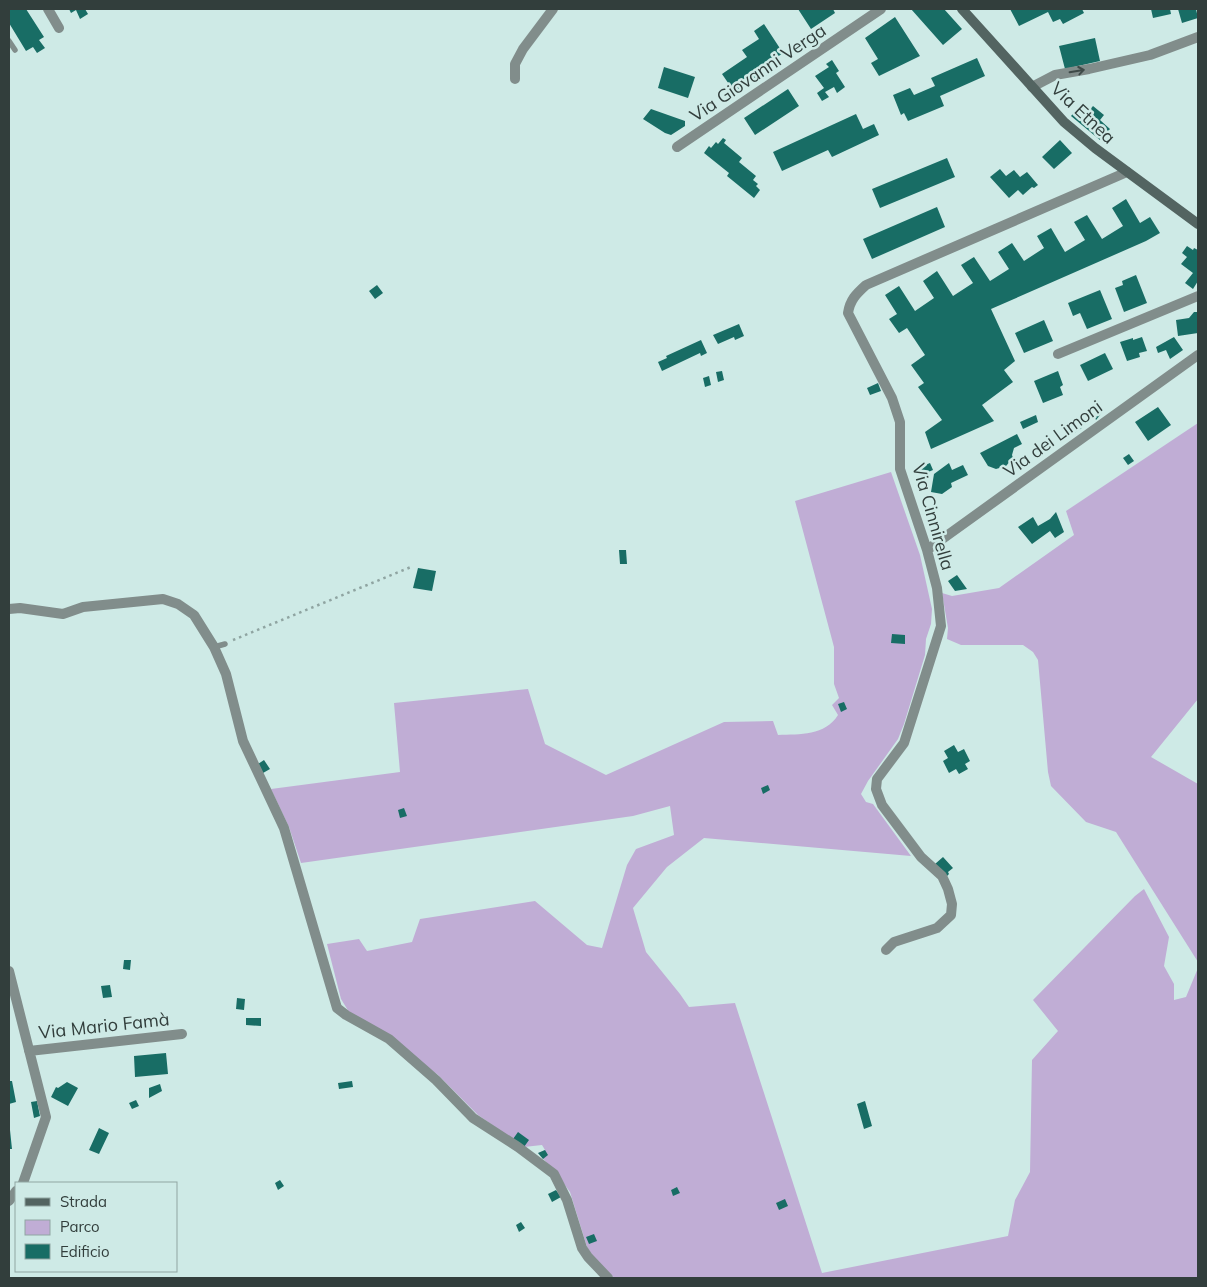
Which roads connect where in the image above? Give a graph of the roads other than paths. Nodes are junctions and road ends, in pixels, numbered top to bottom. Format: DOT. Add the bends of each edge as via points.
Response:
graph roads {
  1 [pos="48,9"];
  2 [pos="553,9"];
  3 [pos="881,9"];
  4 [pos="962,9"];
  5 [pos="59,28"];
  6 [pos="1198,37"];
  7 [pos="9,41"];
  8 [pos="15,50"];
  9 [pos="515,79"];
  10 [pos="1032,87"];
  11 [pos="677,147"];
  12 [pos="1127,172"];
  13 [pos="1198,224"];
  14 [pos="1198,296"];
  15 [pos="1058,354"];
  16 [pos="1198,355"];
  17 [pos="926,550"];
  18 [pos="9,609"];
  19 [pos="225,644"];
  20 [pos="214,647"];
  21 [pos="886,950"];
  22 [pos="9,972"];
  23 [pos="182,1034"];
  24 [pos="29,1051"];
  25 [pos="22,1182"];
  26 [pos="608,1278"];
  1 -- 5 [label="street"];
  2 -- 9 [label="street" via="523,49 515,64"];
  3 -- 11 [label="street, Via Giovanni Verga"];
  4 -- 10 [label="main road, Via Etnea"];
  10 -- 6 [label="street, one-way" via="1055,75 1150,55"];
  7 -- 8 [label="lane"];
  10 -- 12 [label="main road, Via Etnea" via="1064,122"];
  12 -- 13 [label="main road, Via Etnea"];
  12 -- 17 [label="street, Via Cinnirella" via="866,285 852,300 848,313 892,398 900,422 900,469"];
  14 -- 15 [label="street"];
  16 -- 17 [label="street, Via dei Limoni"];
  17 -- 21 [label="street, Via Cinnirella" via="937,588 941,626 904,743 877,779 876,789 882,806 921,858 942,876 952,904 950,915 937,928 894,942"];
  18 -- 20 [label="street" via="63,614 83,607 163,599 194,615"];
  19 -- 20 [label="lane"];
  20 -- 26 [label="street" via="228,680 243,741 284,828 337,1008 389,1039 473,1118 554,1174 567,1200 582,1248"];
  22 -- 24 [label="street, Via Mario Famà"];
  23 -- 24 [label="street, Via Mario Famà"];
  24 -- 25 [label="street, Via Mario Famà" via="46,1116"];
}
